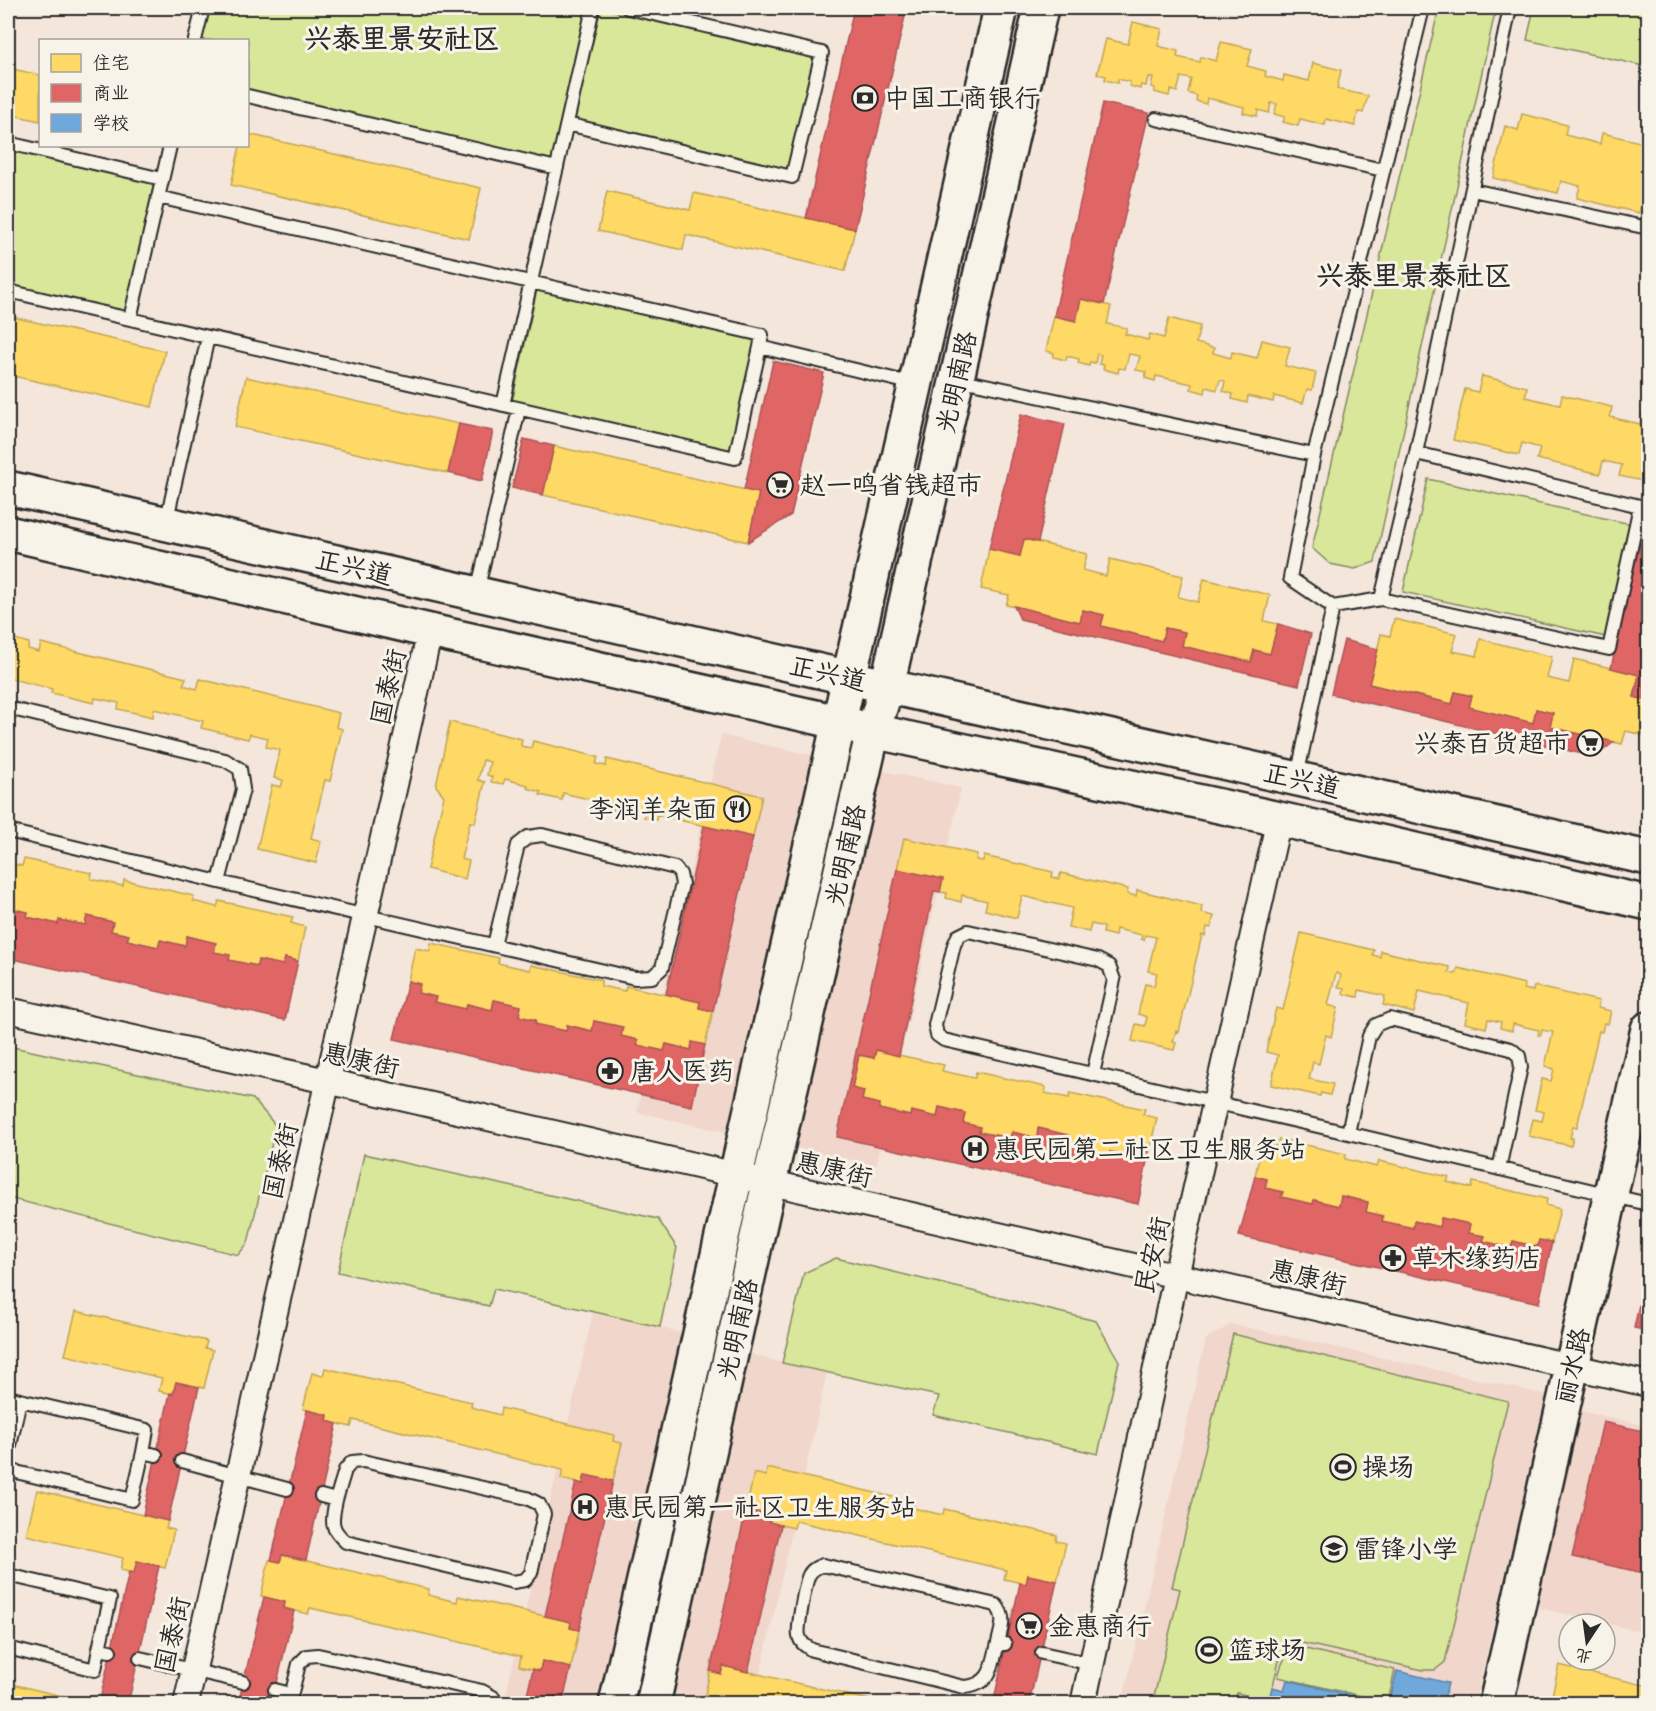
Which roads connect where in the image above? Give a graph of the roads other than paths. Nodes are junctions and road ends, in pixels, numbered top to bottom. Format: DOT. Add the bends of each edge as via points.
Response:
graph roads {
  1 [pos="203,8"];
  2 [pos="593,8"];
  3 [pos="628,8"];
  4 [pos="1001,8"];
  5 [pos="1041,8"];
  6 [pos="1423,8"];
  7 [pos="1510,8"];
  8 [pos="195,39"];
  9 [pos="249,96"];
  10 [pos="1156,120"];
  11 [pos="567,124"];
  12 [pos="8,143"];
  13 [pos="170,147"];
  14 [pos="557,168"];
  15 [pos="1383,170"];
  16 [pos="162,179"];
  17 [pos="1472,189"];
  18 [pos="158,197"];
  19 [pos="1648,228"];
  20 [pos="532,282"];
  21 [pos="8,291"];
  22 [pos="130,319"];
  23 [pos="208,337"];
  24 [pos="760,347"];
  25 [pos="957,379"];
  26 [pos="915,384"];
  27 [pos="503,405"];
  28 [pos="519,409"];
  29 [pos="1416,453"];
  30 [pos="1314,455"];
  31 [pos="8,488"];
  32 [pos="165,523"];
  33 [pos="8,533"];
  34 [pos="476,595"];
  35 [pos="1381,599"];
  36 [pos="1333,607"];
  37 [pos="430,631"];
  38 [pos="848,677"];
  39 [pos="887,686"];
  40 [pos="8,708"];
  41 [pos="838,722"];
  42 [pos="873,731"];
  43 [pos="1296,779"];
  44 [pos="1279,819"];
  45 [pos="8,831"];
  46 [pos="1648,858"];
  47 [pos="219,882"];
  48 [pos="1648,903"];
  49 [pos="365,916"];
  50 [pos="494,945"];
  51 [pos="8,1010"];
  52 [pos="1648,1029"];
  53 [pos="1093,1074"];
  54 [pos="327,1081"];
  55 [pos="1216,1103"];
  56 [pos="1348,1133"];
  57 [pos="1499,1168"];
  58 [pos="737,1176"];
  59 [pos="770,1183"];
  60 [pos="1611,1195"];
  61 [pos="1648,1204"];
  62 [pos="1176,1276"];
  63 [pos="1572,1367"];
  64 [pos="1648,1384"];
  65 [pos="14,1398"];
  66 [pos="142,1452"];
  67 [pos="8,1455"];
  68 [pos="156,1455"];
  69 [pos="182,1461"];
  70 [pos="8,1470"];
  71 [pos="237,1475"];
  72 [pos="287,1489"];
  73 [pos="321,1496"];
  74 [pos="336,1500"];
  75 [pos="8,1575"];
  76 [pos="1002,1644"];
  77 [pos="8,1648"];
  78 [pos="1042,1653"];
  79 [pos="140,1658"];
  80 [pos="1092,1664"];
  81 [pos="193,1670"];
  82 [pos="243,1682"];
  83 [pos="275,1690"];
  84 [pos="290,1699"];
  85 [pos="186,1704"];
  86 [pos="496,1704"];
  87 [pos="616,1704"];
  88 [pos="653,1704"];
  89 [pos="1083,1704"];
  90 [pos="1496,1704"];
  1 -- 8 [label="lane"];
  2 -- 11 [label="lane"];
  3 -- 11 [label="lane" via="822,53 792,177"];
  4 -- 26 [label="main road, 光明南路"];
  5 -- 25 [label="main road, 光明南路"];
  6 -- 15 [label="lane"];
  7 -- 17 [label="lane"];
  9 -- 14 [label="lane"];
  10 -- 15 [label="lane"];
  11 -- 14 [label="lane"];
  12 -- 16 [label="lane"];
  13 -- 16 [label="lane"];
  14 -- 20 [label="lane"];
  15 -- 30 [label="lane"];
  16 -- 18 [label="lane"];
  17 -- 19 [label="lane"];
  17 -- 29 [label="lane"];
  18 -- 20 [label="lane"];
  18 -- 22 [label="lane"];
  20 -- 24 [label="lane" via="762,335"];
  20 -- 27 [label="lane"];
  21 -- 22 [label="lane"];
  22 -- 23 [label="lane"];
  23 -- 27 [label="lane"];
  23 -- 32 [label="lane"];
  24 -- 26 [label="lane"];
  24 -- 28 [label="lane" via="735,458"];
  25 -- 30 [label="lane"];
  25 -- 39 [label="main road, 光明南路"];
  26 -- 38 [label="main road, 光明南路"];
  27 -- 28 [label="lane"];
  28 -- 34 [label="lane"];
  29 -- 35 [label="lane"];
  29 -- 35 [label="lane" via="1640,506 1609,649"];
  30 -- 36 [label="lane" via="1290,578"];
  31 -- 32 [label="main road, 正兴道"];
  32 -- 34 [label="main road, 正兴道"];
  33 -- 37 [label="main road, 正兴道"];
  34 -- 38 [label="main road, 正兴道"];
  35 -- 36 [label="lane"];
  36 -- 43 [label="lane"];
  37 -- 41 [label="main road, 正兴道"];
  37 -- 49 [label="street, 国泰街"];
  38 -- 39 [label="main road, 正兴道"];
  38 -- 41 [label="main road, 光明南路"];
  39 -- 42 [label="main road, 光明南路"];
  39 -- 43 [label="main road, 正兴道"];
  40 -- 47 [label="lane" via="225,760 240,769 243,789"];
  41 -- 42 [label="main road, 正兴道"];
  41 -- 58 [label="main road, 光明南路"];
  42 -- 44 [label="main road, 正兴道"];
  42 -- 59 [label="main road, 光明南路"];
  43 -- 46 [label="main road, 正兴道"];
  44 -- 48 [label="main road, 正兴道"];
  44 -- 55 [label="street, 民安街"];
  45 -- 47 [label="lane"];
  47 -- 49 [label="lane"];
  49 -- 50 [label="lane"];
  49 -- 54 [label="street, 国泰街"];
  50 -- 50 [label="lane" via="635,978 652,977 662,968 682,884 680,874 675,868 542,835 528,837 518,845"];
  51 -- 54 [label="street, 惠康街"];
  52 -- 60 [label="main road, 丽水路"];
  53 -- 53 [label="lane" via="936,1035 935,1025 958,936 968,932 1098,960 1109,966 1114,980"];
  53 -- 55 [label="lane"];
  54 -- 58 [label="street, 惠康街"];
  54 -- 71 [label="street, 国泰街"];
  55 -- 56 [label="lane"];
  55 -- 62 [label="street, 民安街"];
  56 -- 57 [label="lane"];
  56 -- 57 [label="lane" via="1369,1036 1376,1025 1390,1019 1512,1048 1519,1056 1521,1067"];
  57 -- 60 [label="lane"];
  58 -- 59 [label="street, 惠康街"];
  58 -- 87 [label="main road, 光明南路"];
  59 -- 62 [label="street, 惠康街"];
  59 -- 88 [label="main road, 光明南路"];
  60 -- 61 [label="lane"];
  60 -- 63 [label="main road, 丽水路"];
  62 -- 63 [label="street, 惠康街"];
  62 -- 80 [label="street, 民安街"];
  63 -- 64 [label="street, 惠康街"];
  63 -- 90 [label="main road, 丽水路"];
  65 -- 66 [label="lane" via="147,1430"];
  65 -- 67 [label="lane"];
  66 -- 68 [label="lane"];
  66 -- 70 [label="lane" via="132,1500"];
  69 -- 71 [label="lane"];
  71 -- 72 [label="lane"];
  71 -- 81 [label="street, 国泰街"];
  73 -- 74 [label="lane"];
  74 -- 74 [label="lane" via="332,1522 337,1535 346,1542 513,1582 525,1580 531,1573 543,1514 538,1504 528,1498 363,1461 352,1462 345,1470"];
  75 -- 77 [label="lane" via="110,1599 104,1650 95,1670"];
  76 -- 76 [label="lane" via="985,1680 964,1687 812,1650 798,1636 809,1575 824,1564 996,1605 1002,1612"];
  78 -- 80 [label="lane"];
  79 -- 81 [label="lane"];
  80 -- 89 [label="street, 民安街"];
  81 -- 82 [label="lane"];
  81 -- 85 [label="street, 国泰街"];
  83 -- 84 [label="lane"];
  84 -- 86 [label="lane" via="299,1664 307,1656 318,1655 483,1691"];
}
